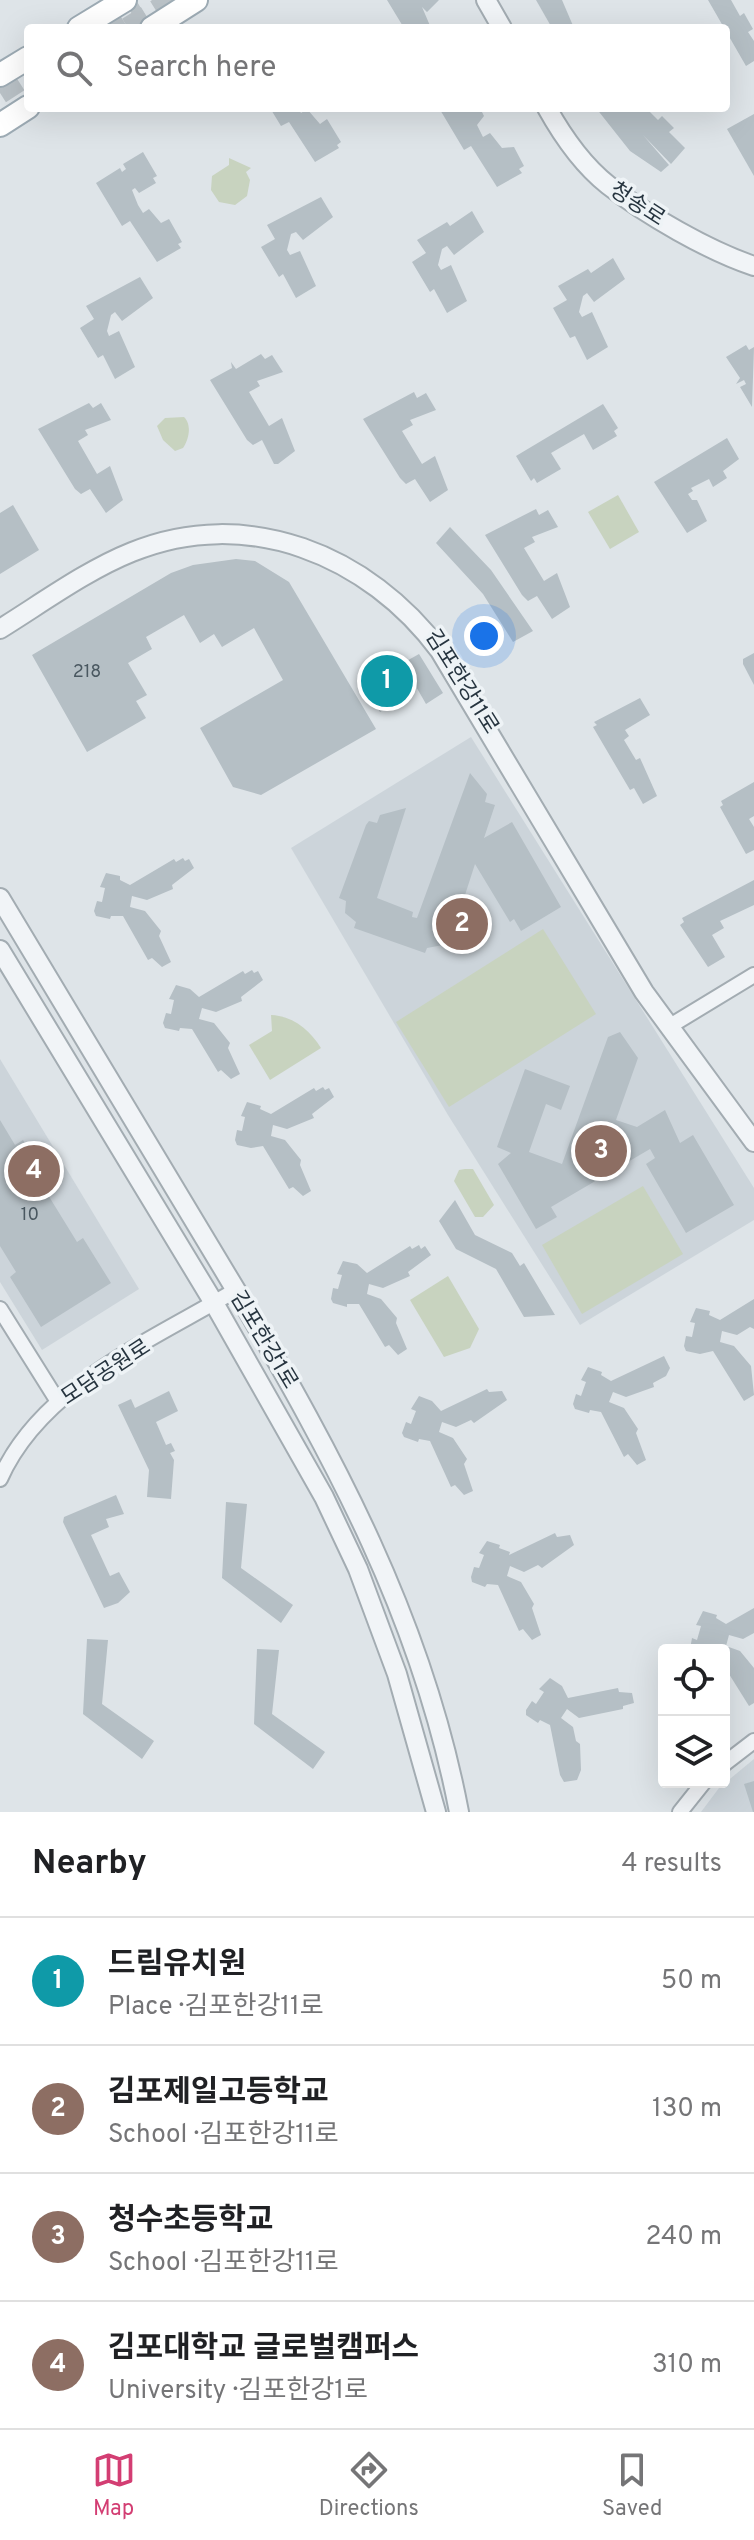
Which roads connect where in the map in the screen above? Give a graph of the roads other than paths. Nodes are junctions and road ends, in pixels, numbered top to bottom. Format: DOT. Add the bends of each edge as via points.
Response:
graph roads {
  1 [pos="125,0"];
  2 [pos="196,0"];
  3 [pos="486,0"];
  4 [pos="86,24"];
  5 [pos="158,24"];
  6 [pos="500,24"];
  7 [pos="24,60"];
  8 [pos="0,75"];
  9 [pos="24,110"];
  10 [pos="549,112"];
  11 [pos="0,125"];
  12 [pos="754,266"];
  13 [pos="0,619"];
  14 [pos="0,629"];
  15 [pos="0,898"];
  16 [pos="0,950"];
  17 [pos="754,975"];
  18 [pos="670,1026"];
  19 [pos="754,1142"];
  20 [pos="236,1290"];
  21 [pos="214,1303"];
  22 [pos="0,1309"];
  23 [pos="57,1400"];
  24 [pos="0,1479"];
  25 [pos="754,1741"];
  26 [pos="730,1759"];
  27 [pos="699,1788"];
  28 [pos="436,1812"];
  29 [pos="459,1812"];
  30 [pos="680,1812"];
  1 -- 4 [label="main road"];
  2 -- 5 [label="main road"];
  3 -- 6 [label="street"];
  7 -- 8 [label="main road"];
  9 -- 11 [label="main road"];
  10 -- 12 [label="street, 청송로" via="607,185 720,255"];
  13 -- 18 [label="street, 김포한강11로" via="122,548 179,530 226,525 268,531 323,547 363,569 402,597 446,650"];
  14 -- 18 [label="street, 김포한강11로" via="130,553 183,537 266,537 318,552 358,574 398,603 440,651 644,992"];
  15 -- 20 [label="street, 김포한강1로"];
  16 -- 21 [label="street, 김포한강1로"];
  17 -- 18 [label="street"];
  18 -- 19 [label="street, 김포한강11로"];
  20 -- 21 [label="street, 모담공원로"];
  20 -- 29 [label="street, 김포한강1로" via="328,1449 385,1567 434,1706"];
  21 -- 23 [label="street, 모담공원로"];
  21 -- 28 [label="street, 김포한강1로" via="324,1497 358,1569 397,1674"];
  22 -- 23 [label="street"];
  23 -- 24 [label="street, 모담공원로" via="22,1439"];
  25 -- 26 [label="street"];
  27 -- 30 [label="street"];
}
